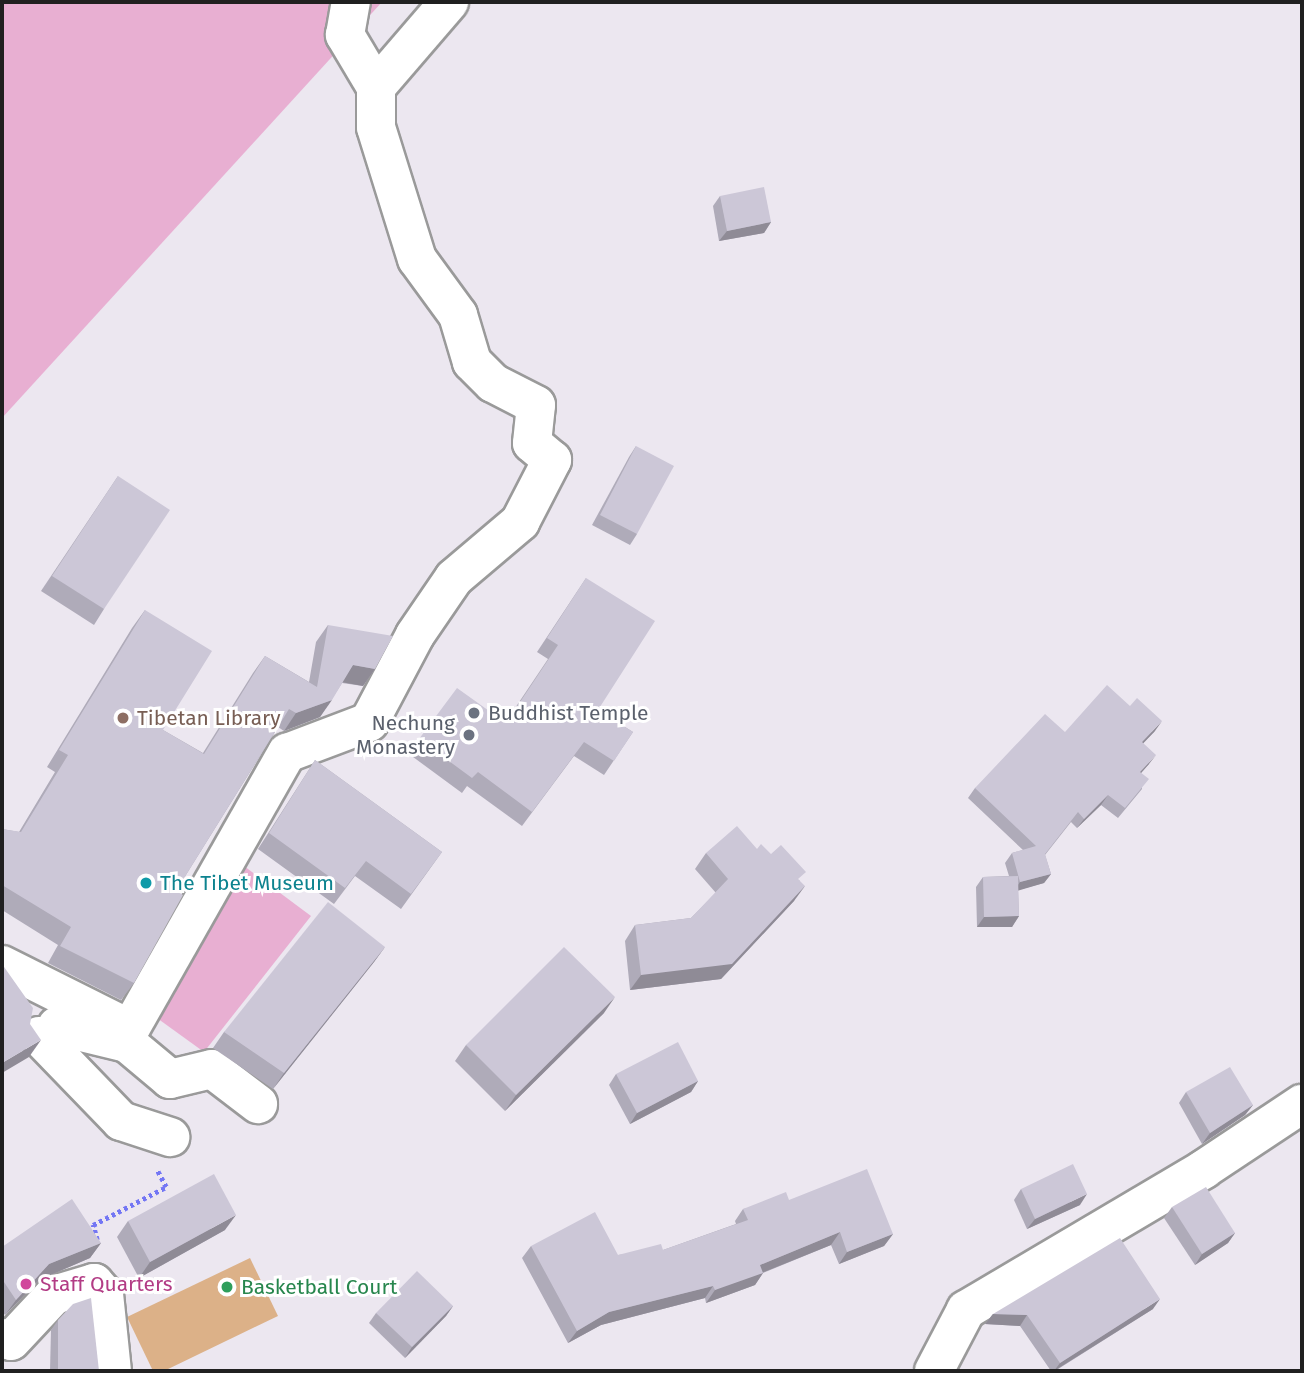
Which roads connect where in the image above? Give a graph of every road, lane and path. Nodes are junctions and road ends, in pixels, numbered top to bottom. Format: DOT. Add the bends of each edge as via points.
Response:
graph roads {
  1 [pos="351,2"];
  2 [pos="449,2"];
  3 [pos="376,87"];
  4 [pos="2,981"];
  5 [pos="258,1104"];
  6 [pos="1302,1104"];
  7 [pos="170,1137"];
  8 [pos="104,1294"];
  9 [pos="2,1338"];
  10 [pos="112,1371"];
  11 [pos="934,1371"];
  1 -- 3 [label="street" via="345,35"];
  2 -- 3 [label="street"];
  3 -- 4 [label="street" via="376,127 417,259 458,315 472,362 493,383 536,405 532,443 552,460 520,522 454,578 415,635 369,722 288,753 130,1029"];
  5 -- 7 [label="street" via="212,1069 170,1079 127,1042 48,1031 121,1121"];
  6 -- 11 [label="street" via="1204,1169 966,1310"];
  7 -- 8 [label="path" via="157,1168 166,1187 93,1225 106,1276"];
  8 -- 9 [label="street" via="94,1283 54,1295 11,1341"];
  8 -- 10 [label="street"];
}
